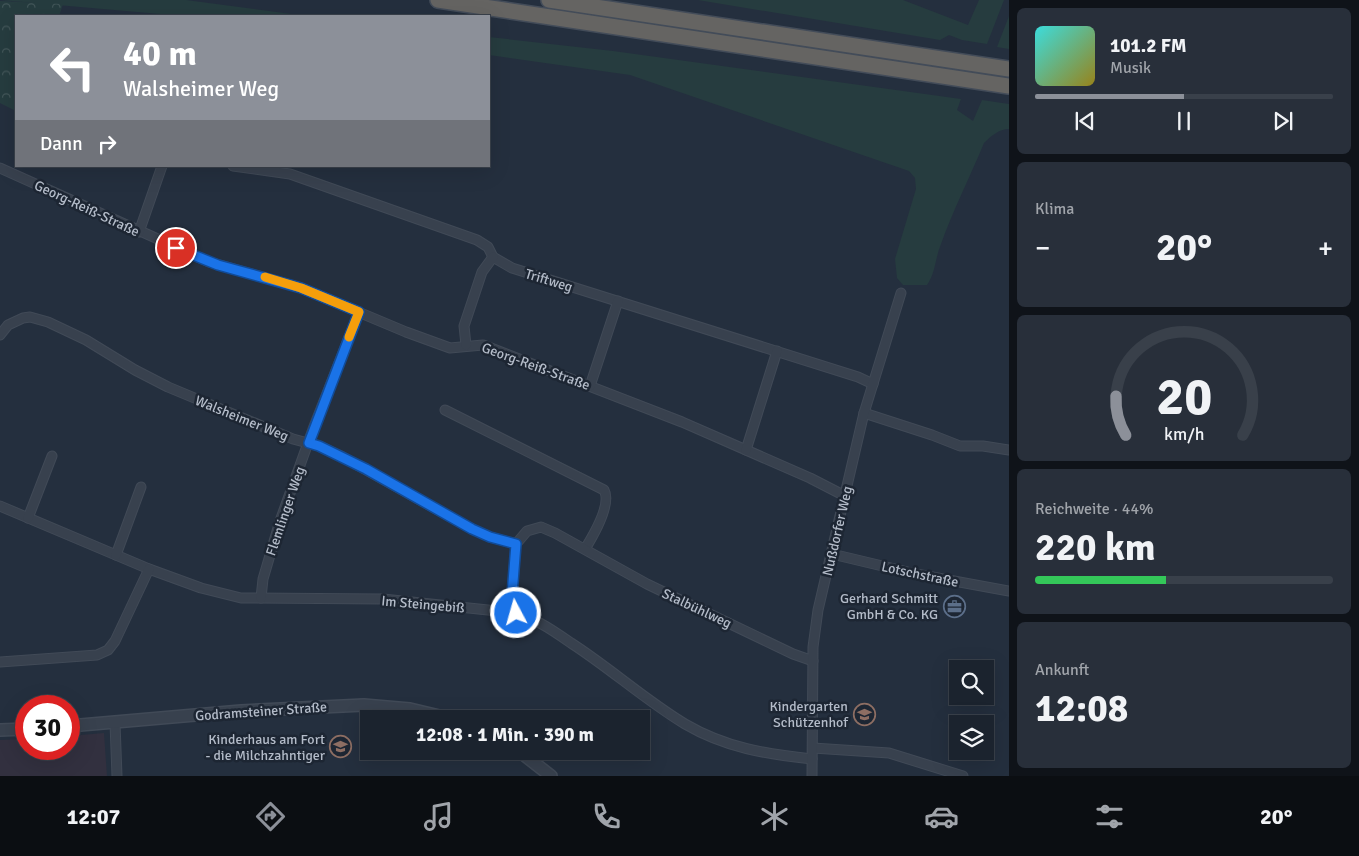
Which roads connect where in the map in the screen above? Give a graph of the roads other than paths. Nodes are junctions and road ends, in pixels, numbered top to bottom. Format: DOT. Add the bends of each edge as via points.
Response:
graph roads {
  1 [pos="438,0"];
  2 [pos="549,0"];
  3 [pos="1009,69"];
  4 [pos="1009,86"];
  5 [pos="162,167"];
  6 [pos="240,167"];
  7 [pos="0,168"];
  8 [pos="140,232"];
  9 [pos="494,257"];
  10 [pos="901,293"];
  11 [pos="618,301"];
  12 [pos="359,312"];
  13 [pos="0,335"];
  14 [pos="466,345"];
  15 [pos="777,351"];
  16 [pos="873,384"];
  17 [pos="590,386"];
  18 [pos="444,410"];
  19 [pos="864,413"];
  20 [pos="309,443"];
  21 [pos="746,450"];
  22 [pos="1009,450"];
  23 [pos="52,456"];
  24 [pos="141,487"];
  25 [pos="845,496"];
  26 [pos="0,506"];
  27 [pos="28,518"];
  28 [pos="516,544"];
  29 [pos="585,549"];
  30 [pos="832,554"];
  31 [pos="116,555"];
  32 [pos="148,569"];
  33 [pos="1009,591"];
  34 [pos="260,598"];
  35 [pos="516,613"];
  36 [pos="813,660"];
  37 [pos="0,662"];
  38 [pos="418,710"];
  39 [pos="115,722"];
  40 [pos="80,725"];
  41 [pos="15,729"];
  42 [pos="0,730"];
  43 [pos="812,748"];
  44 [pos="812,759"];
  45 [pos="531,760"];
  46 [pos="944,773"];
  47 [pos="117,776"];
  48 [pos="551,776"];
  49 [pos="812,776"];
  50 [pos="963,776"];
  1 -- 4 [label="highway"];
  2 -- 3 [label="highway"];
  5 -- 8 [label="street"];
  6 -- 9 [label="street, Triftweg" via="290,174 339,191 477,240 486,244"];
  7 -- 8 [label="street, Georg-Reiß-Straße"];
  8 -- 12 [label="street, Georg-Reiß-Straße" via="209,262 301,288"];
  9 -- 11 [label="street, Triftweg" via="512,268"];
  9 -- 14 [label="street" via="482,272 464,326"];
  10 -- 16 [label="street, Nußdorfer Weg"];
  11 -- 15 [label="street, Triftweg"];
  11 -- 17 [label="street"];
  12 -- 14 [label="street, Georg-Reiß-Straße" via="450,348"];
  12 -- 20 [label="street, Flemlinger Weg"];
  13 -- 20 [label="street, Walsheimer Weg" via="8,325 24,318 48,322 168,387"];
  14 -- 17 [label="street, Georg-Reiß-Straße" via="483,344"];
  15 -- 16 [label="street, Triftweg"];
  15 -- 21 [label="street"];
  16 -- 19 [label="street, Nußdorfer Weg"];
  17 -- 21 [label="street, Georg-Reiß-Straße"];
  18 -- 29 [label="street" via="604,490 607,497 605,505"];
  19 -- 22 [label="street" via="960,446"];
  19 -- 25 [label="street, Nußdorfer Weg"];
  20 -- 28 [label="street, Walsheimer Weg" via="366,469 472,529"];
  20 -- 34 [label="street, Flemlinger Weg" via="268,561"];
  21 -- 25 [label="street, Georg-Reiß-Straße"];
  23 -- 27 [label="street"];
  24 -- 31 [label="street"];
  25 -- 30 [label="street, Nußdorfer Weg"];
  26 -- 27 [label="street, Im Steingebiß"];
  27 -- 31 [label="street, Im Steingebiß"];
  28 -- 29 [label="street, Stalbühlweg" via="527,531 541,527"];
  28 -- 35 [label="street" via="512,595"];
  29 -- 36 [label="street, Stalbühlweg" via="671,597 793,654"];
  30 -- 33 [label="street, Lotschstraße"];
  30 -- 36 [label="street, Nußdorfer Weg" via="815,626"];
  31 -- 32 [label="street, Im Steingebiß"];
  32 -- 34 [label="street, Im Steingebiß" via="214,592"];
  32 -- 37 [label="street" via="108,650 97,654"];
  34 -- 35 [label="street, Im Steingebiß" via="383,599"];
  35 -- 44 [label="street, Im Steingebiß" via="551,630 665,711 706,735 752,751"];
  36 -- 43 [label="street, Nußdorfer Weg"];
  38 -- 39 [label="street, Godramsteiner Straße" via="364,705"];
  39 -- 40 [label="street, Godramsteiner Straße"];
  39 -- 47 [label="street"];
  41 -- 42 [label="street"];
  43 -- 44 [label="street, Nußdorfer Weg"];
  43 -- 46 [label="street" via="889,753"];
  44 -- 49 [label="street, Nußdorfer Weg"];
  45 -- 48 [label="street"];
  46 -- 50 [label="street"];
}
